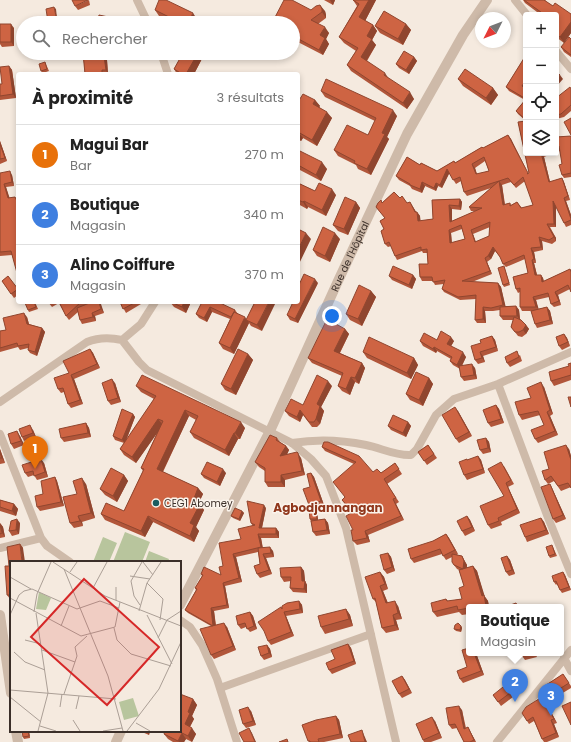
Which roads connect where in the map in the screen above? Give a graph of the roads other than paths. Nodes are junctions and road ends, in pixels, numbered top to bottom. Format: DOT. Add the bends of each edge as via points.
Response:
graph roads {
  1 [pos="137,0"];
  2 [pos="487,0"];
  3 [pos="515,0"];
  4 [pos="525,12"];
  5 [pos="145,16"];
  6 [pos="559,55"];
  7 [pos="163,60"];
  8 [pos="571,70"];
  9 [pos="167,72"];
  10 [pos="154,304"];
  11 [pos="122,340"];
  12 [pos="571,352"];
  13 [pos="498,384"];
  14 [pos="0,402"];
  15 [pos="270,431"];
  16 [pos="0,434"];
  17 [pos="292,443"];
  18 [pos="41,538"];
  19 [pos="0,548"];
  20 [pos="69,561"];
  21 [pos="571,574"];
  22 [pos="181,603"];
  23 [pos="0,615"];
  24 [pos="181,621"];
  25 [pos="371,634"];
  26 [pos="2,648"];
  27 [pos="571,650"];
  28 [pos="564,658"];
  29 [pos="571,671"];
  30 [pos="10,688"];
  31 [pos="220,688"];
  32 [pos="16,732"];
  33 [pos="121,732"];
  34 [pos="18,742"];
  35 [pos="116,742"];
  36 [pos="237,742"];
  37 [pos="396,742"];
  38 [pos="497,742"];
  1 -- 5 [label="street"];
  2 -- 15 [label="street, Rue de l'Hôpital" via="463,35 407,134"];
  3 -- 4 [label="street"];
  6 -- 8 [label="street"];
  7 -- 9 [label="street"];
  10 -- 11 [label="street" via="141,324"];
  11 -- 14 [label="street" via="102,338 87,342"];
  11 -- 15 [label="street" via="147,370"];
  12 -- 13 [label="street"];
  13 -- 17 [label="street" via="454,399 447,404 436,415 411,455 404,456 366,445 325,440"];
  13 -- 21 [label="street"];
  15 -- 17 [label="street"];
  15 -- 22 [label="street, Rue de l'Hôpital"];
  16 -- 18 [label="street"];
  17 -- 25 [label="street" via="311,459 329,483 346,528"];
  18 -- 19 [label="street"];
  18 -- 20 [label="street" via="47,546"];
  23 -- 26 [label="street"];
  24 -- 31 [label="street" via="197,635"];
  25 -- 31 [label="street"];
  25 -- 37 [label="street"];
  26 -- 30 [label="street"];
  27 -- 28 [label="street"];
  28 -- 29 [label="street"];
  28 -- 38 [label="street"];
  31 -- 36 [label="street"];
  32 -- 34 [label="street"];
  33 -- 35 [label="street"];
}
